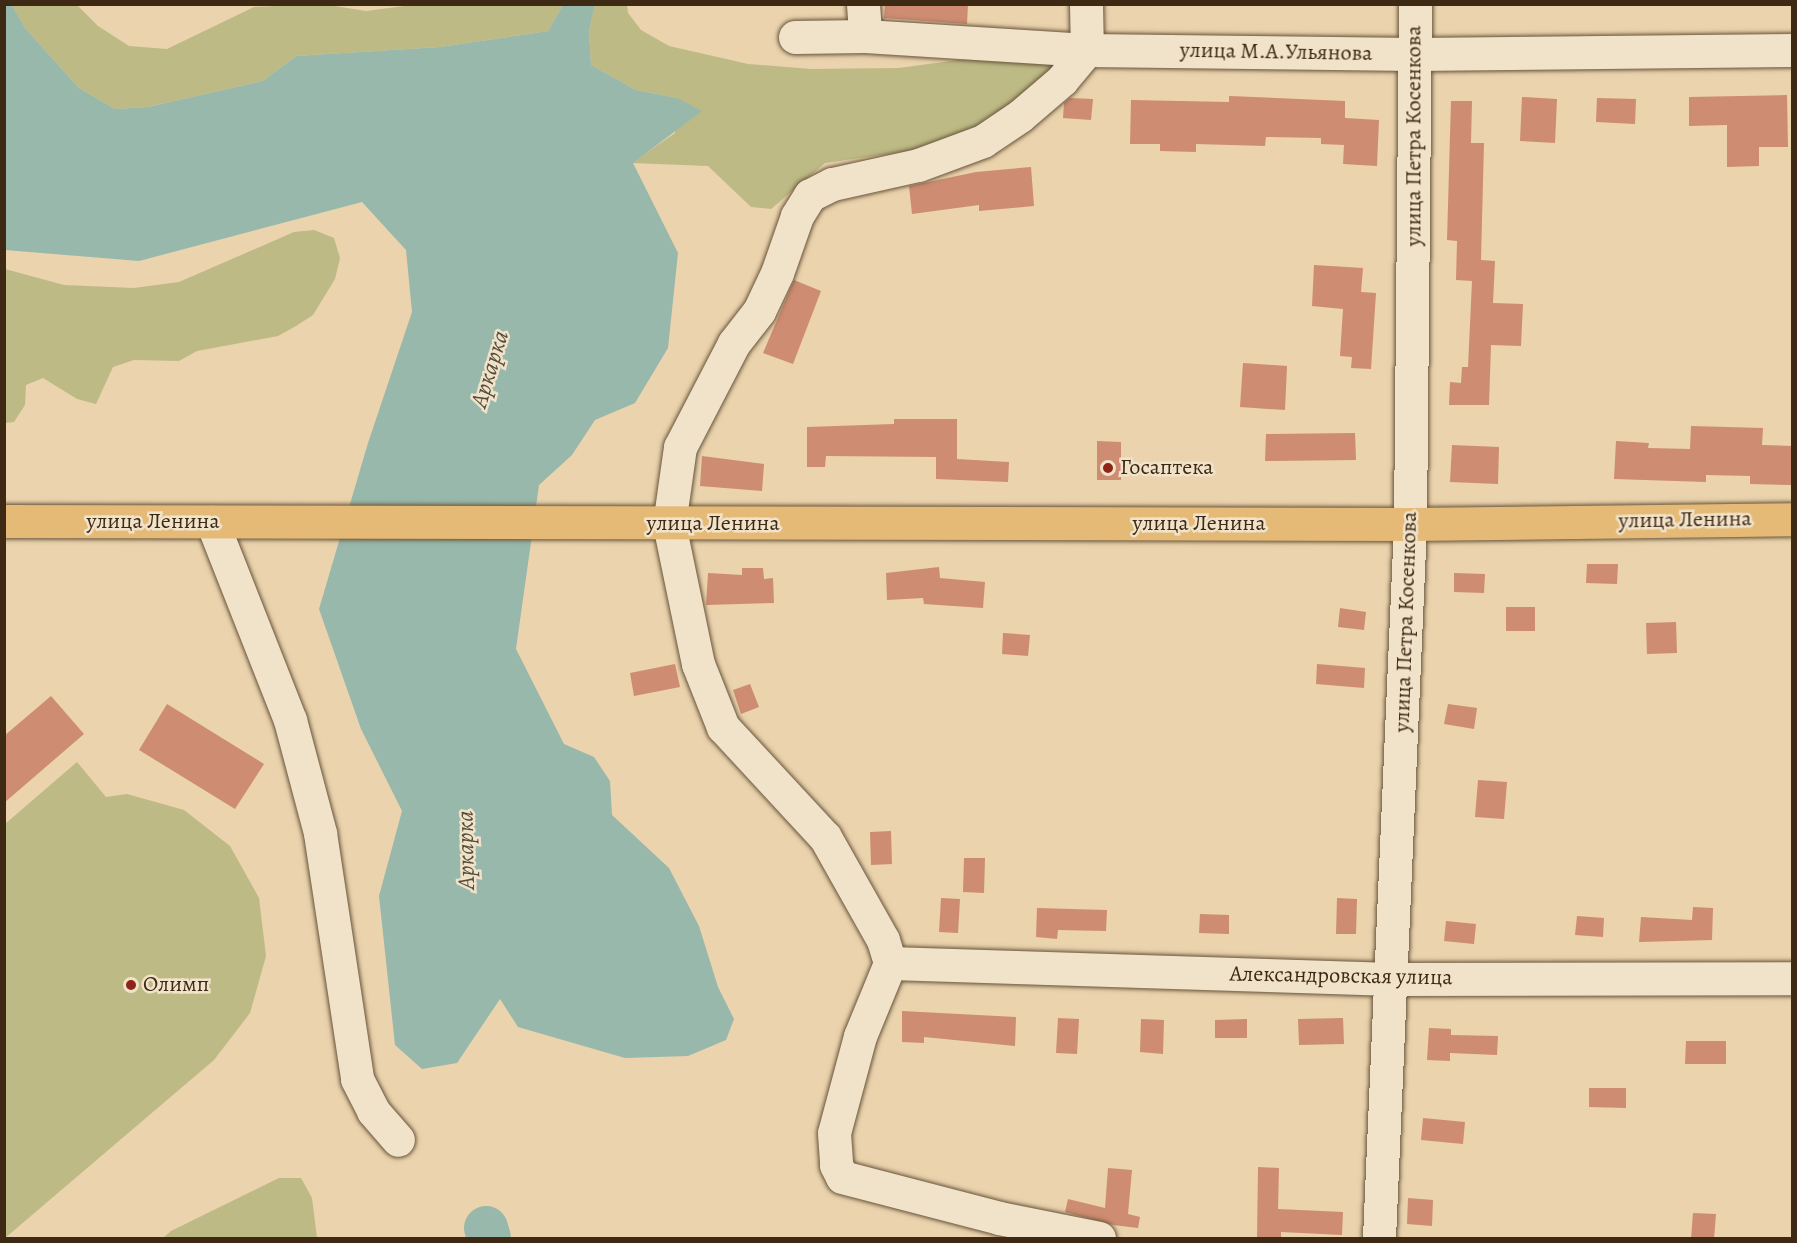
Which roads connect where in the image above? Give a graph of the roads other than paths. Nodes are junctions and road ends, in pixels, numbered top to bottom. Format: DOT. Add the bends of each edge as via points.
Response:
graph roads {
  1 [pos="1086,4"];
  2 [pos="1414,4"];
  3 [pos="864,20"];
  4 [pos="795,37"];
  5 [pos="1087,50"];
  6 [pos="1792,50"];
  7 [pos="1415,54"];
  8 [pos="1792,519"];
  9 [pos="4,522"];
  10 [pos="212,522"];
  11 [pos="669,524"];
  12 [pos="1410,524"];
  13 [pos="890,963"];
  14 [pos="1792,978"];
  15 [pos="1392,979"];
  16 [pos="398,1140"];
  17 [pos="1099,1239"];
  18 [pos="1379,1239"];
  1 -- 5 [label="street"];
  2 -- 7 [label="street, улица Петра Косенкова"];
  3 -- 4 [label="street, улица М.А.Ульянова"];
  3 -- 5 [label="street, улица М.А.Ульянова"];
  5 -- 7 [label="street, улица М.А.Ульянова"];
  5 -- 11 [label="street" via="1062,80 983,141 918,165 832,184 810,195 797,216 759,311 734,343 680,447"];
  6 -- 7 [label="street, улица М.А.Ульянова"];
  7 -- 12 [label="street, улица Петра Косенкова"];
  8 -- 12 [label="main road, улица Ленина"];
  9 -- 10 [label="main road, улица Ленина"];
  10 -- 11 [label="main road, улица Ленина"];
  10 -- 16 [label="street" via="290,720 320,833 357,1079 373,1112"];
  11 -- 12 [label="main road, улица Ленина"];
  11 -- 13 [label="street" via="698,664 723,726 825,837 884,940"];
  12 -- 15 [label="street, улица Петра Косенкова"];
  13 -- 15 [label="street, Александровская улица"];
  13 -- 17 [label="street" via="860,1036 834,1133 836,1165 842,1177"];
  14 -- 15 [label="street, Александровская улица"];
  15 -- 18 [label="street, улица Петра Косенкова"];
}
